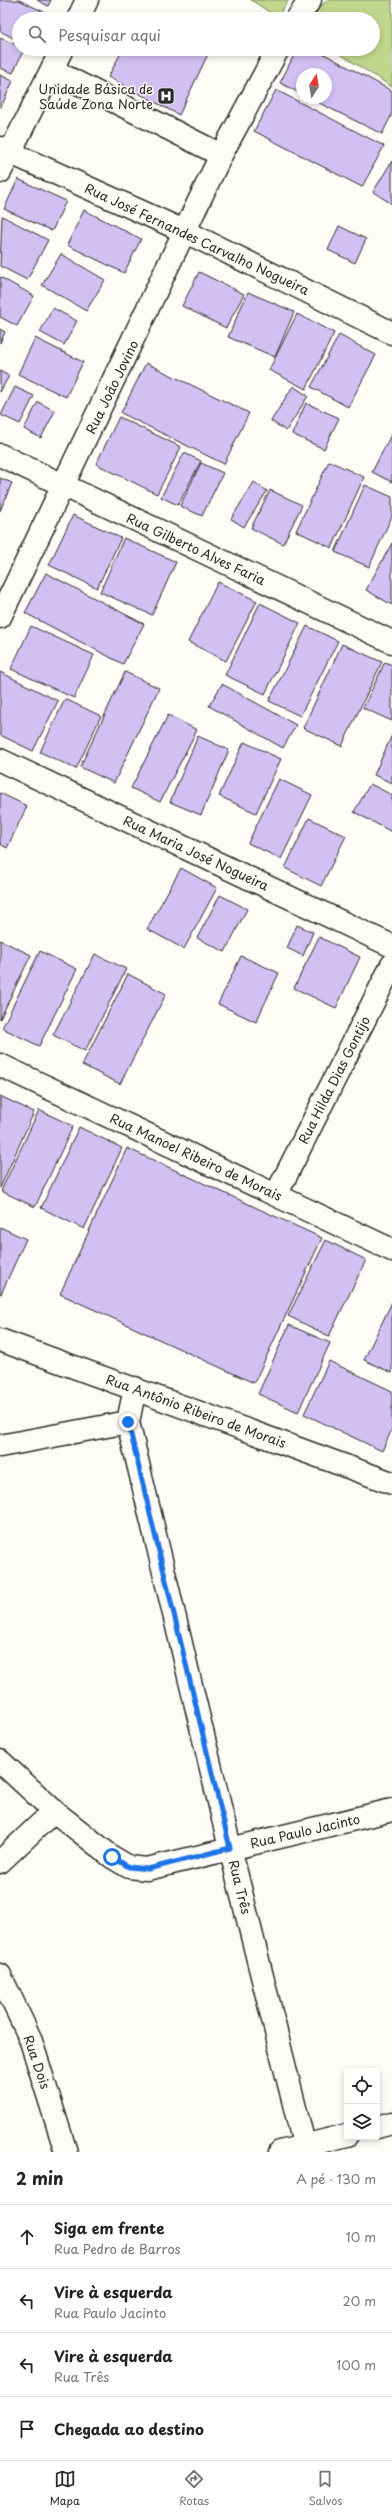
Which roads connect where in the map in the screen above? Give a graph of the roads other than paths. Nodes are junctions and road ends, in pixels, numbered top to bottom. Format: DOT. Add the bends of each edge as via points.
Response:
graph roads {
  1 [pos="87,0"];
  2 [pos="310,0"];
  3 [pos="81,12"];
  4 [pos="302,12"];
  5 [pos="59,56"];
  6 [pos="274,56"];
  7 [pos="52,70"];
  8 [pos="5,150"];
  9 [pos="222,155"];
  10 [pos="0,172"];
  11 [pos="186,232"];
  12 [pos="392,333"];
  13 [pos="0,455"];
  14 [pos="64,487"];
  15 [pos="0,617"];
  16 [pos="392,642"];
  17 [pos="0,760"];
  18 [pos="392,946"];
  19 [pos="392,965"];
  20 [pos="0,1065"];
  21 [pos="276,1195"];
  22 [pos="392,1250"];
  23 [pos="0,1340"];
  24 [pos="135,1388"];
  25 [pos="128,1422"];
  26 [pos="0,1446"];
  27 [pos="392,1483"];
  28 [pos="0,1761"];
  29 [pos="392,1810"];
  30 [pos="54,1811"];
  31 [pos="230,1848"];
  32 [pos="0,1862"];
  33 [pos="0,1975"];
  34 [pos="392,2123"];
  35 [pos="380,2126"];
  36 [pos="344,2136"];
  37 [pos="305,2149"];
  38 [pos="66,2152"];
  39 [pos="280,2152"];
  1 -- 3 [label="street"];
  2 -- 4 [label="street"];
  5 -- 7 [label="street"];
  6 -- 9 [label="street, Rua João Jovino"];
  7 -- 8 [label="street"];
  7 -- 9 [label="street"];
  8 -- 10 [label="street"];
  8 -- 11 [label="street, Rua José Fernandes Carvalho Nogueira"];
  9 -- 11 [label="street, Rua João Jovino"];
  11 -- 12 [label="street, Rua José Fernandes Carvalho Nogueira"];
  11 -- 14 [label="street, Rua João Jovino"];
  13 -- 14 [label="street, Rua Gilberto Alves Faria"];
  14 -- 15 [label="street, Rua João Jovino"];
  14 -- 16 [label="street, Rua Gilberto Alves Faria"];
  17 -- 18 [label="street, Rua Maria José Nogueira"];
  19 -- 21 [label="street, Rua Hilda Dias Gontijo"];
  20 -- 21 [label="street, Rua Manoel Ribeiro de Morais"];
  21 -- 22 [label="street, Rua Manoel Ribeiro de Morais"];
  23 -- 24 [label="street, Rua Antônio Ribeiro de Morais"];
  24 -- 25 [label="street, Rua Três"];
  24 -- 27 [label="street, Rua Antônio Ribeiro de Morais"];
  25 -- 26 [label="street"];
  25 -- 31 [label="street, Rua Três"];
  28 -- 30 [label="street"];
  29 -- 31 [label="street, Rua Paulo Jacinto"];
  30 -- 31 [label="street, Rua Paulo Jacinto" via="112,1857 129,1867 148,1869"];
  30 -- 32 [label="street"];
  31 -- 37 [label="street, Rua Três"];
  33 -- 38 [label="street, Rua Dois" via="30,2038"];
  34 -- 35 [label="street"];
  36 -- 37 [label="street"];
  37 -- 39 [label="street"];
}
